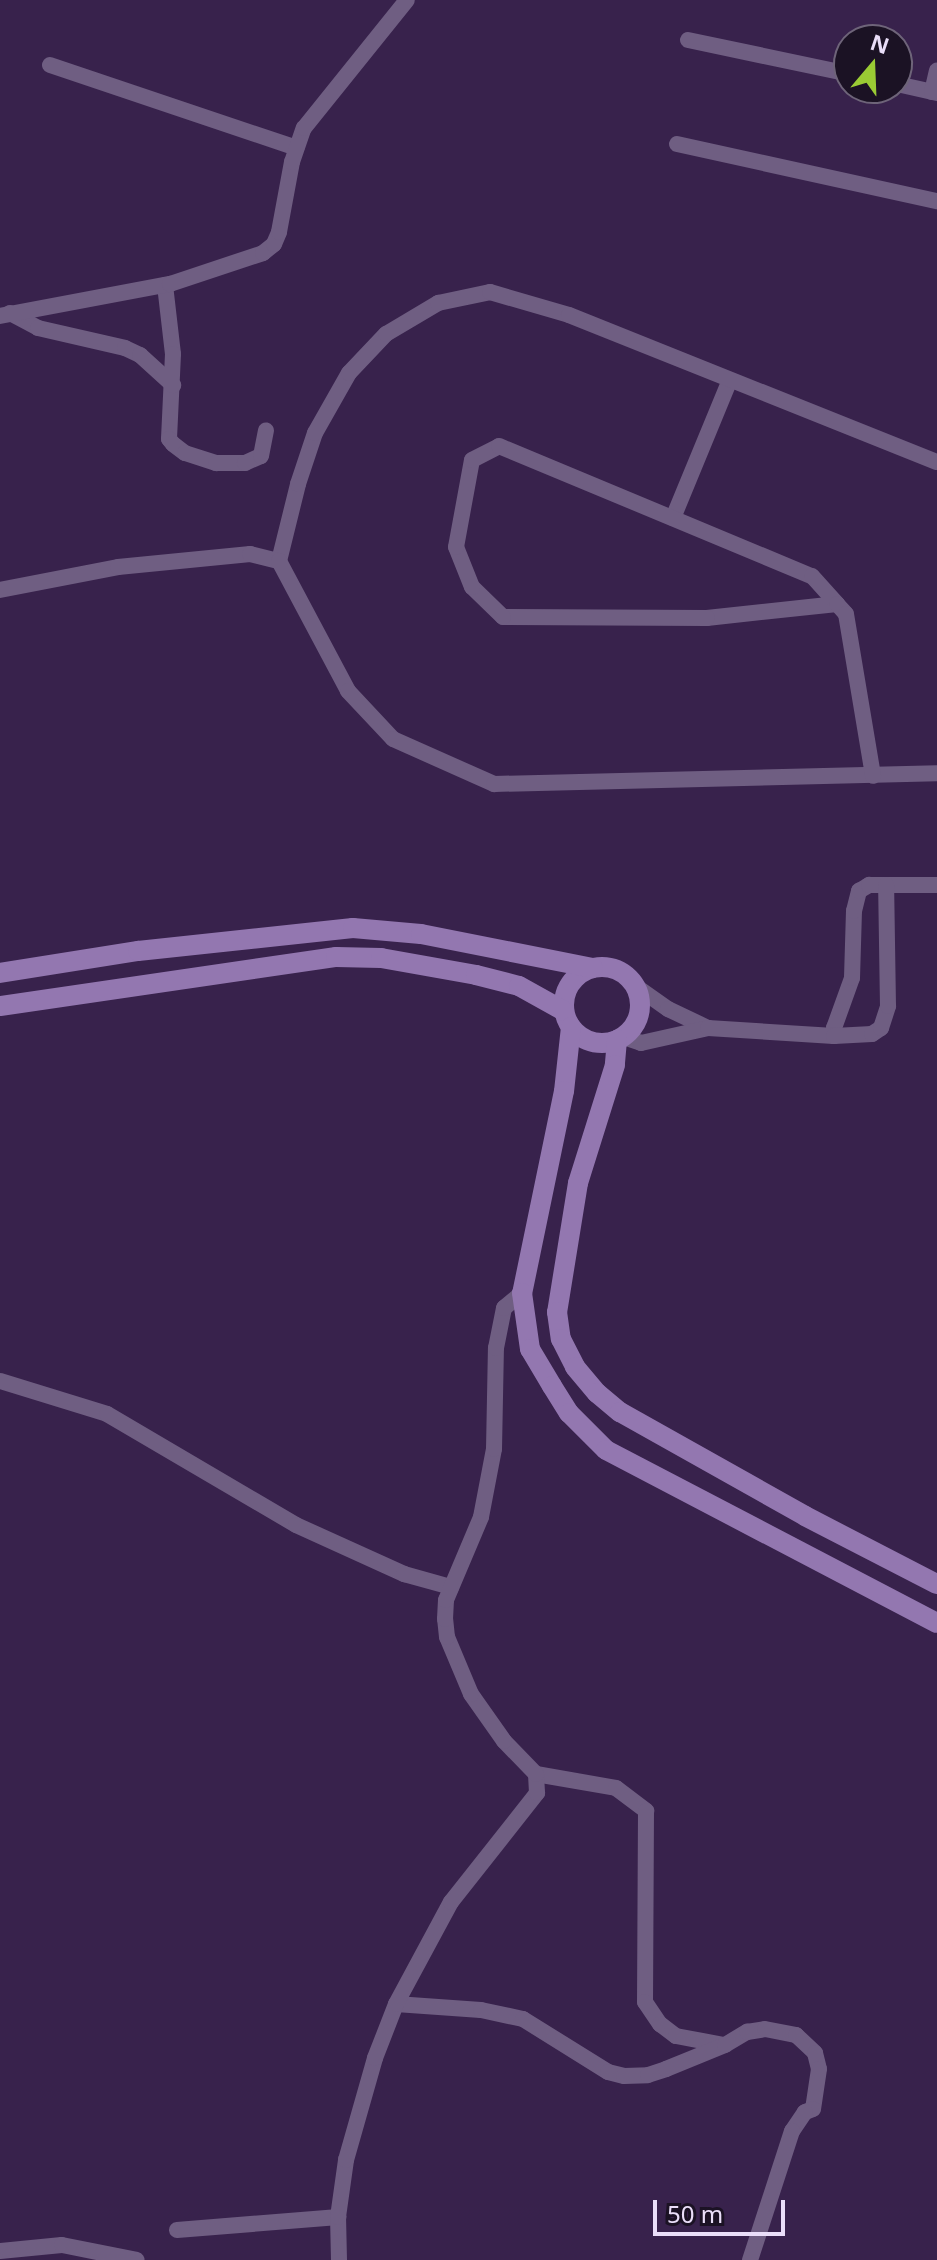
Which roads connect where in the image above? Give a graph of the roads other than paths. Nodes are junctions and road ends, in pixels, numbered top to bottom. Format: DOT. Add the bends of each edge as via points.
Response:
graph roads {
  1 [pos="407,0"];
  2 [pos="688,40"];
  3 [pos="50,65"];
  4 [pos="833,71"];
  5 [pos="937,71"];
  6 [pos="913,87"];
  7 [pos="935,92"];
  8 [pos="677,144"];
  9 [pos="296,148"];
  10 [pos="937,201"];
  11 [pos="165,285"];
  12 [pos="5,314"];
  13 [pos="730,380"];
  14 [pos="173,385"];
  15 [pos="266,430"];
  16 [pos="937,462"];
  17 [pos="673,518"];
  18 [pos="279,561"];
  19 [pos="0,590"];
  20 [pos="837,604"];
  21 [pos="937,773"];
  22 [pos="873,776"];
  23 [pos="886,885"];
  24 [pos="937,885"];
  25 [pos="593,968"];
  26 [pos="0,973"];
  27 [pos="634,985"];
  28 [pos="0,1006"];
  29 [pos="568,1019"];
  30 [pos="708,1028"];
  31 [pos="834,1036"];
  32 [pos="620,1038"];
  33 [pos="522,1293"];
  34 [pos="0,1381"];
  35 [pos="937,1584"];
  36 [pos="451,1587"];
  37 [pos="937,1623"];
  38 [pos="536,1774"];
  39 [pos="396,2004"];
  40 [pos="725,2045"];
  41 [pos="338,2217"];
  42 [pos="177,2230"];
  43 [pos="0,2251"];
  44 [pos="137,2260"];
  45 [pos="339,2260"];
  46 [pos="750,2260"];
  1 -- 9 [label="street" via="314,113"];
  2 -- 4 [label="street"];
  3 -- 9 [label="street"];
  5 -- 7 [label="street"];
  6 -- 7 [label="street"];
  8 -- 10 [label="street"];
  9 -- 11 [label="street" via="274,244 263,253"];
  11 -- 12 [label="street"];
  11 -- 14 [label="street"];
  12 -- 14 [label="street" via="38,328 125,348"];
  13 -- 16 [label="street"];
  13 -- 17 [label="street"];
  13 -- 18 [label="street" via="504,294 438,303 386,334 349,373 315,433"];
  14 -- 15 [label="street" via="169,439 185,453 216,463 254,462 263,452"];
  17 -- 20 [label="street" via="812,576"];
  17 -- 20 [label="street" via="499,446 472,460 456,547 472,587 503,617 707,618"];
  18 -- 19 [label="street" via="250,554 133,565"];
  18 -- 22 [label="street" via="348,691 393,739 494,784"];
  20 -- 22 [label="street" via="846,614"];
  21 -- 22 [label="street"];
  23 -- 24 [label="street"];
  23 -- 31 [label="street" via="863,887 855,901 852,978"];
  23 -- 31 [label="street" via="885,1019 872,1034"];
  25 -- 26 [label="street" via="421,934 353,928 138,951"];
  25 -- 27 [label="street" via="616,970"];
  25 -- 29 [label="street" via="570,983"];
  27 -- 30 [label="street"];
  27 -- 32 [label="street" via="639,1013"];
  28 -- 29 [label="street" via="336,957 381,958 519,986"];
  29 -- 32 [label="street" via="587,1040"];
  29 -- 33 [label="street" via="564,1091"];
  30 -- 31 [label="street"];
  30 -- 32 [label="street" via="641,1043"];
  32 -- 35 [label="street" via="578,1183 557,1312 561,1339 575,1367 620,1412"];
  33 -- 36 [label="street" via="504,1308 496,1348 494,1449 481,1517"];
  33 -- 37 [label="street" via="530,1349 569,1413 606,1450"];
  34 -- 36 [label="street" via="107,1414 296,1525 404,1574"];
  36 -- 38 [label="street" via="447,1637 471,1694 504,1741"];
  38 -- 39 [label="street" via="537,1793 531,1804 451,1902"];
  38 -- 40 [label="street" via="616,1788 646,1811 645,2002 676,2036"];
  39 -- 40 [label="street" via="481,2010 523,2019 608,2072 624,2076 648,2075"];
  39 -- 41 [label="street" via="346,2160"];
  40 -- 46 [label="street" via="765,2029 796,2035 815,2053 819,2069 813,2109 792,2131"];
  41 -- 42 [label="street"];
  41 -- 45 [label="street"];
  43 -- 44 [label="street" via="62,2245"];
}
